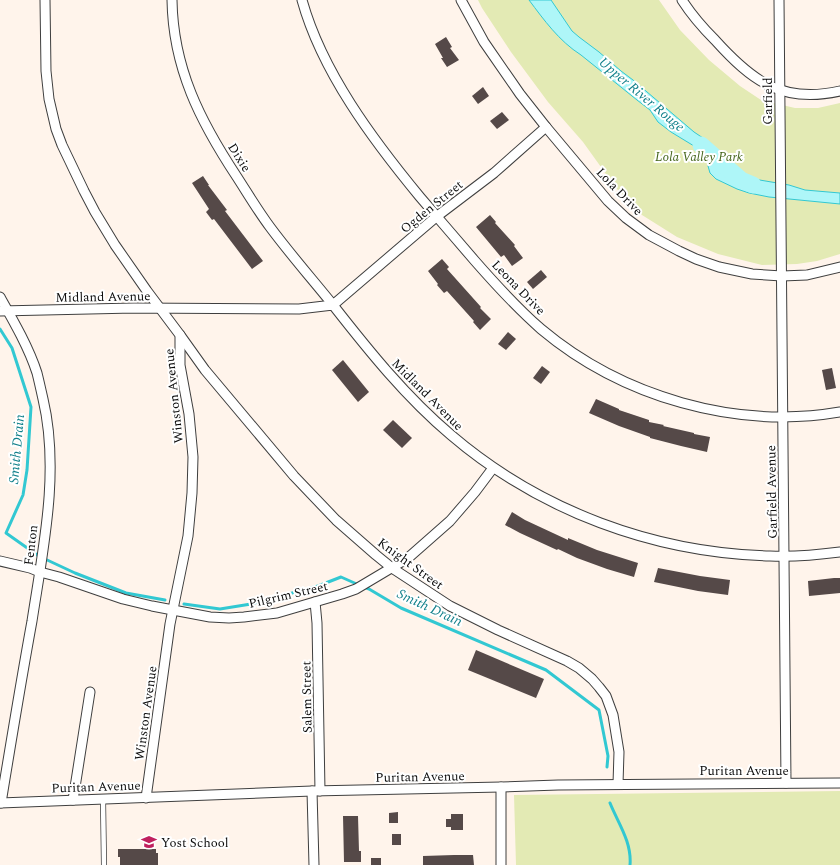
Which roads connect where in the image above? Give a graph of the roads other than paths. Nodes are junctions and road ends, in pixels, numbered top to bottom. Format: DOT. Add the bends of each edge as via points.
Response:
graph roads {
  1 [pos="45,0"];
  2 [pos="172,0"];
  3 [pos="302,0"];
  4 [pos="461,0"];
  5 [pos="682,0"];
  6 [pos="779,0"];
  7 [pos="780,90"];
  8 [pos="840,91"];
  9 [pos="546,127"];
  10 [pos="781,201"];
  11 [pos="436,217"];
  12 [pos="840,267"];
  13 [pos="782,276"];
  14 [pos="0,297"];
  15 [pos="333,305"];
  16 [pos="160,309"];
  17 [pos="4,310"];
  18 [pos="180,336"];
  19 [pos="840,412"];
  20 [pos="783,416"];
  21 [pos="493,468"];
  22 [pos="840,552"];
  23 [pos="784,556"];
  24 [pos="0,561"];
  25 [pos="392,568"];
  26 [pos="40,572"];
  27 [pos="314,602"];
  28 [pos="173,610"];
  29 [pos="90,692"];
  30 [pos="840,782"];
  31 [pos="786,783"];
  32 [pos="618,784"];
  33 [pos="501,787"];
  34 [pos="316,791"];
  35 [pos="146,798"];
  36 [pos="103,799"];
  37 [pos="73,800"];
  38 [pos="1,803"];
  39 [pos="104,865"];
  40 [pos="314,865"];
  41 [pos="501,865"];
  1 -- 16 [label="street, Winston Avenue" via="46,71 56,129 95,212"];
  2 -- 15 [label="street, Dixie" via="174,33 181,65 205,124 270,227"];
  3 -- 11 [label="street, Leona Drive" via="329,68 353,108"];
  4 -- 9 [label="street, Lola Drive" via="484,42"];
  5 -- 7 [label="street" via="741,68"];
  6 -- 7 [label="street, Garfield"];
  7 -- 8 [label="street" via="816,95"];
  7 -- 10 [label="street, Garfield"];
  9 -- 11 [label="street, Ogden Street" via="494,173"];
  9 -- 13 [label="street, Lola Drive" via="608,201 649,235 679,251 719,266 752,274"];
  10 -- 13 [label="street, Garfield Avenue"];
  11 -- 15 [label="street, Ogden Street"];
  11 -- 20 [label="street, Leona Drive" via="522,312 558,342 596,367 639,388 690,405 742,414"];
  12 -- 13 [label="street, Lola Drive" via="807,275"];
  13 -- 20 [label="street, Garfield Avenue"];
  14 -- 17 [label="street, Fenton"];
  15 -- 16 [label="street, Midland Avenue" via="299,309"];
  15 -- 21 [label="street, Midland Avenue" via="410,397 450,434"];
  16 -- 17 [label="street, Midland Avenue"];
  16 -- 18 [label="street, Winston Avenue"];
  17 -- 26 [label="street, Fenton" via="24,343 37,372 48,429 50,490"];
  18 -- 25 [label="street, Knight Street" via="205,370 312,496"];
  18 -- 28 [label="street, Winston Avenue" via="180,365 189,414 192,493 188,536"];
  19 -- 20 [label="street, Leona Drive"];
  20 -- 23 [label="street, Garfield Avenue"];
  21 -- 23 [label="street, Midland Avenue" via="564,508 639,536 714,552"];
  21 -- 25 [label="street, Pilgrim Street" via="450,521 408,558"];
  22 -- 23 [label="street, Midland Avenue"];
  23 -- 31 [label="street, Garfield Avenue"];
  24 -- 26 [label="street, Pilgrim Street"];
  25 -- 27 [label="street, Pilgrim Street" via="356,589"];
  25 -- 32 [label="street, Knight Street" via="450,606 567,661 592,679 606,696 613,715 619,752"];
  26 -- 28 [label="street, Pilgrim Street" via="123,599"];
  26 -- 38 [label="street, Fenton"];
  27 -- 28 [label="street, Pilgrim Street" via="277,613 244,618 210,617"];
  27 -- 34 [label="street, Salem Street" via="317,623"];
  28 -- 35 [label="street, Winston Avenue"];
  29 -- 37 [label="street"];
  30 -- 31 [label="street, Puritan Avenue"];
  31 -- 32 [label="street, Puritan Avenue"];
  32 -- 33 [label="street, Puritan Avenue"];
  33 -- 34 [label="street, Puritan Avenue"];
  33 -- 41 [label="street"];
  34 -- 35 [label="street, Puritan Avenue"];
  34 -- 40 [label="street, Salem Street"];
  35 -- 36 [label="street, Puritan Avenue"];
  36 -- 37 [label="street, Puritan Avenue"];
  36 -- 39 [label="lane"];
  37 -- 38 [label="street, Puritan Avenue"];
}
